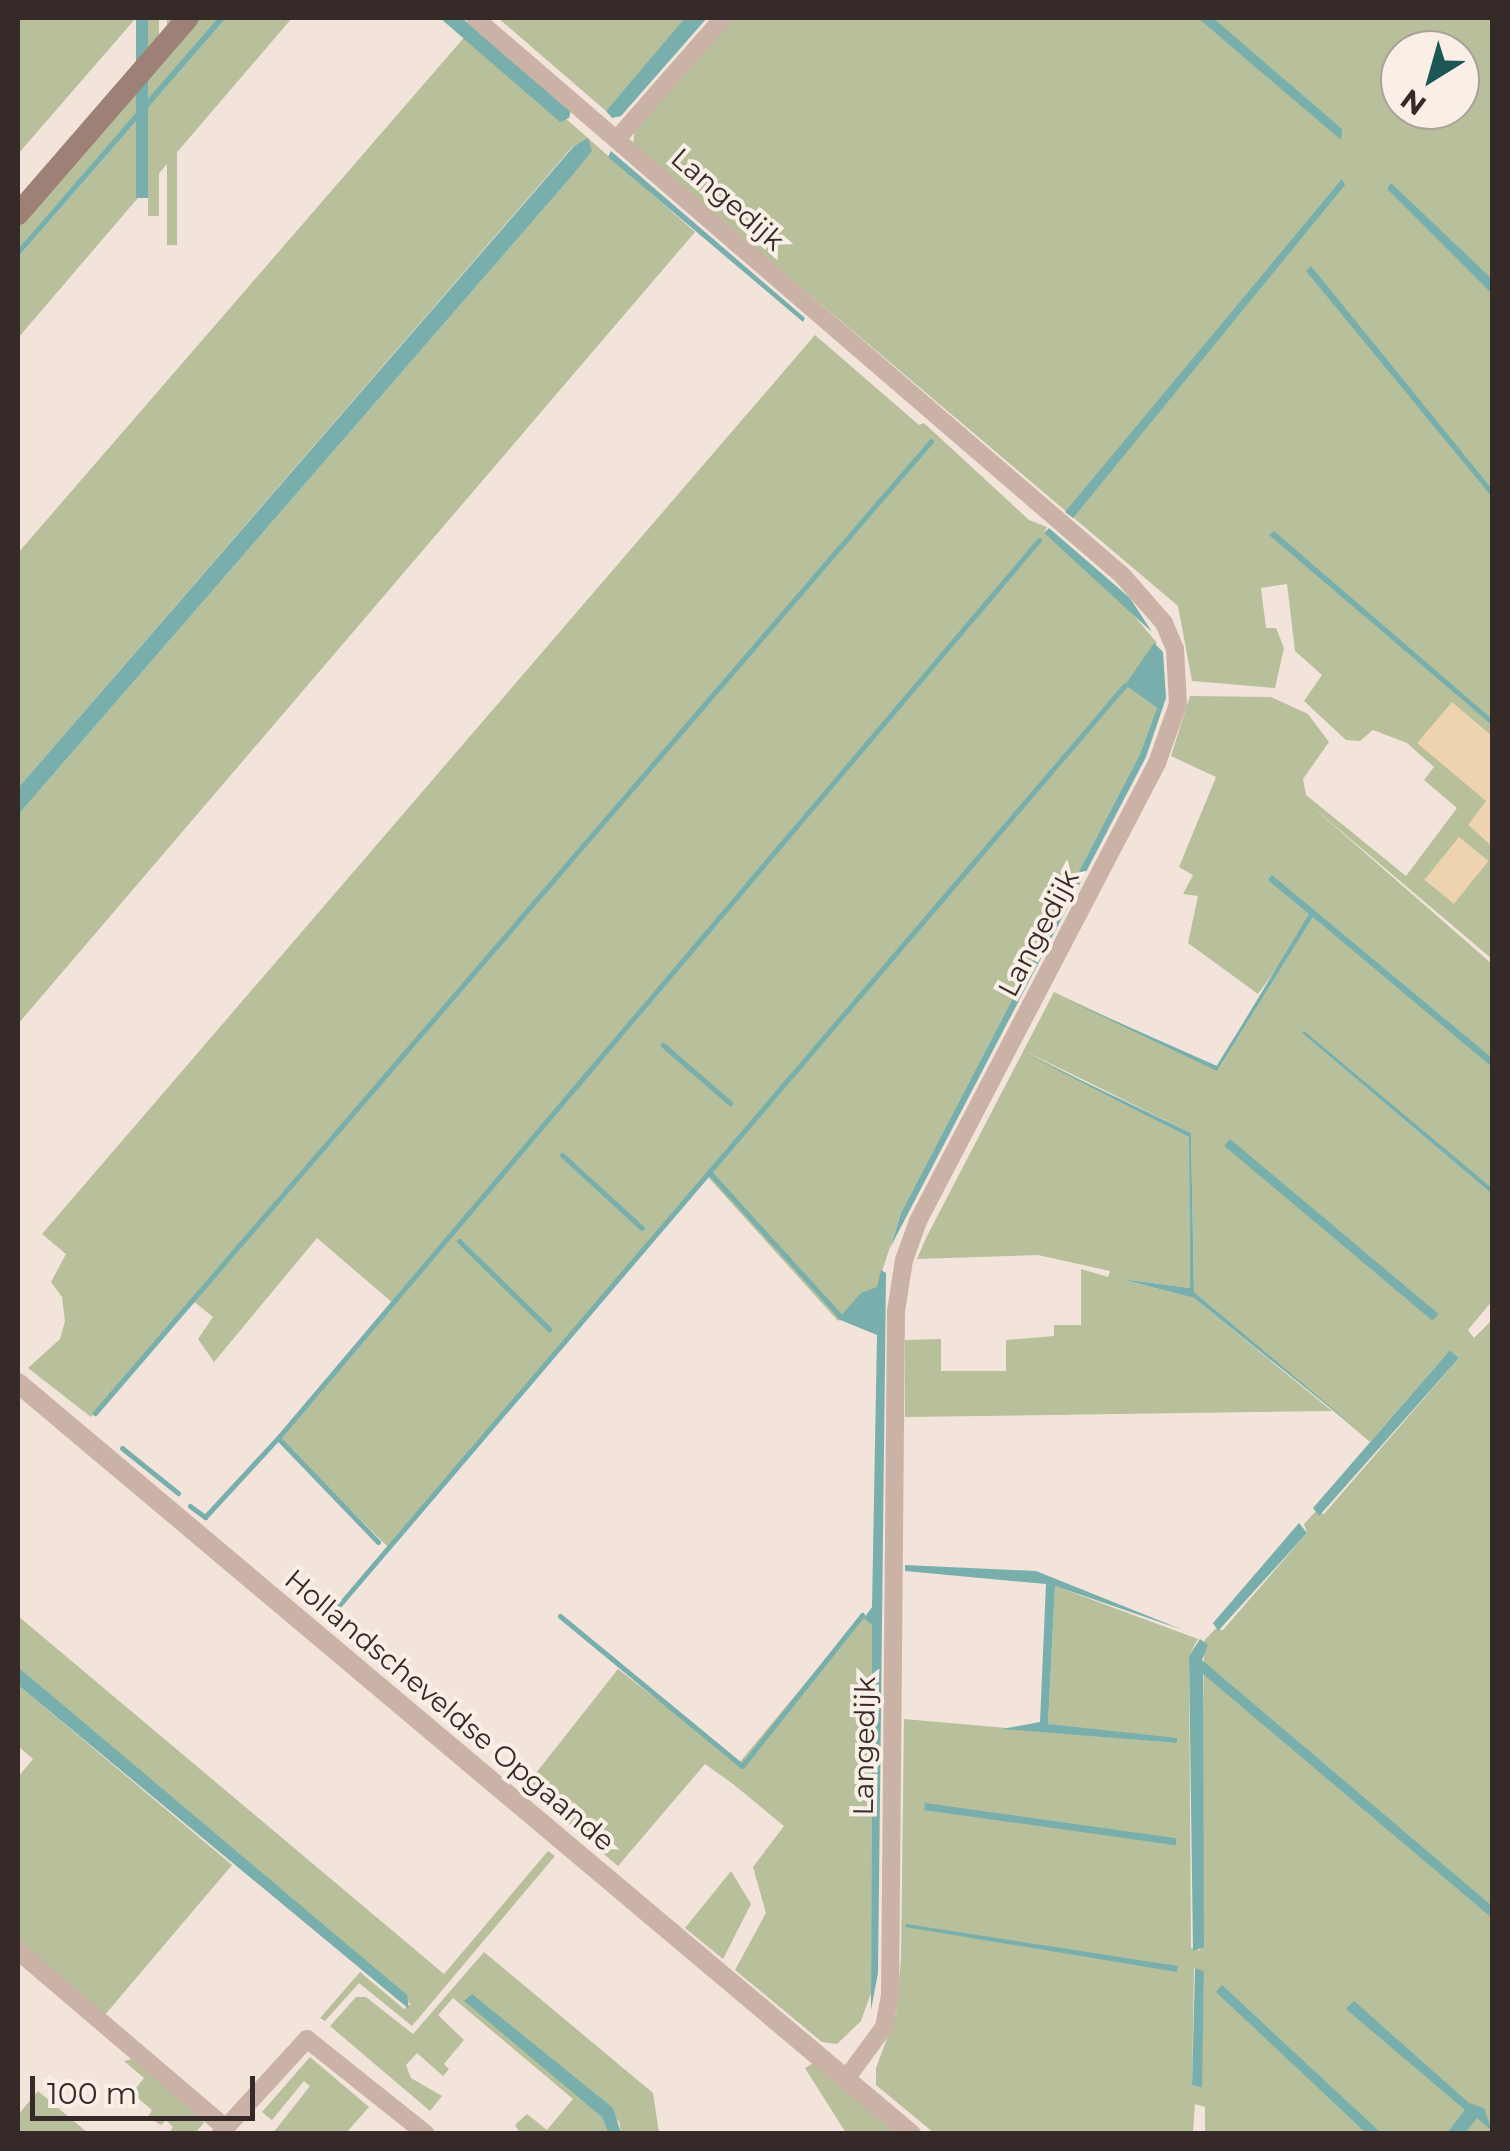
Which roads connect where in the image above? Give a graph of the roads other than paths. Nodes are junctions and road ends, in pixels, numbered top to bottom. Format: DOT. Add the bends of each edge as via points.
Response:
graph roads {
  1 [pos="188,18"];
  2 [pos="475,18"];
  3 [pos="722,18"];
  4 [pos="617,139"];
  5 [pos="18,214"];
  6 [pos="18,1383"];
  7 [pos="18,1951"];
  8 [pos="846,2079"];
  9 [pos="222,2130"];
  10 [pos="426,2134"];
  11 [pos="911,2134"];
  1 -- 5 [label="main road"];
  2 -- 4 [label="street, Langedijk"];
  3 -- 4 [label="street"];
  4 -- 8 [label="street, Langedijk" via="1134,586 1164,623 1178,671 1176,715 1157,762 918,1221 904,1260 896,1312 890,1996 884,2026"];
  6 -- 8 [label="street, Hollandscheveldse Opgaande"];
  7 -- 9 [label="street"];
  8 -- 11 [label="street"];
  9 -- 10 [label="street" via="307,2039"];
}
